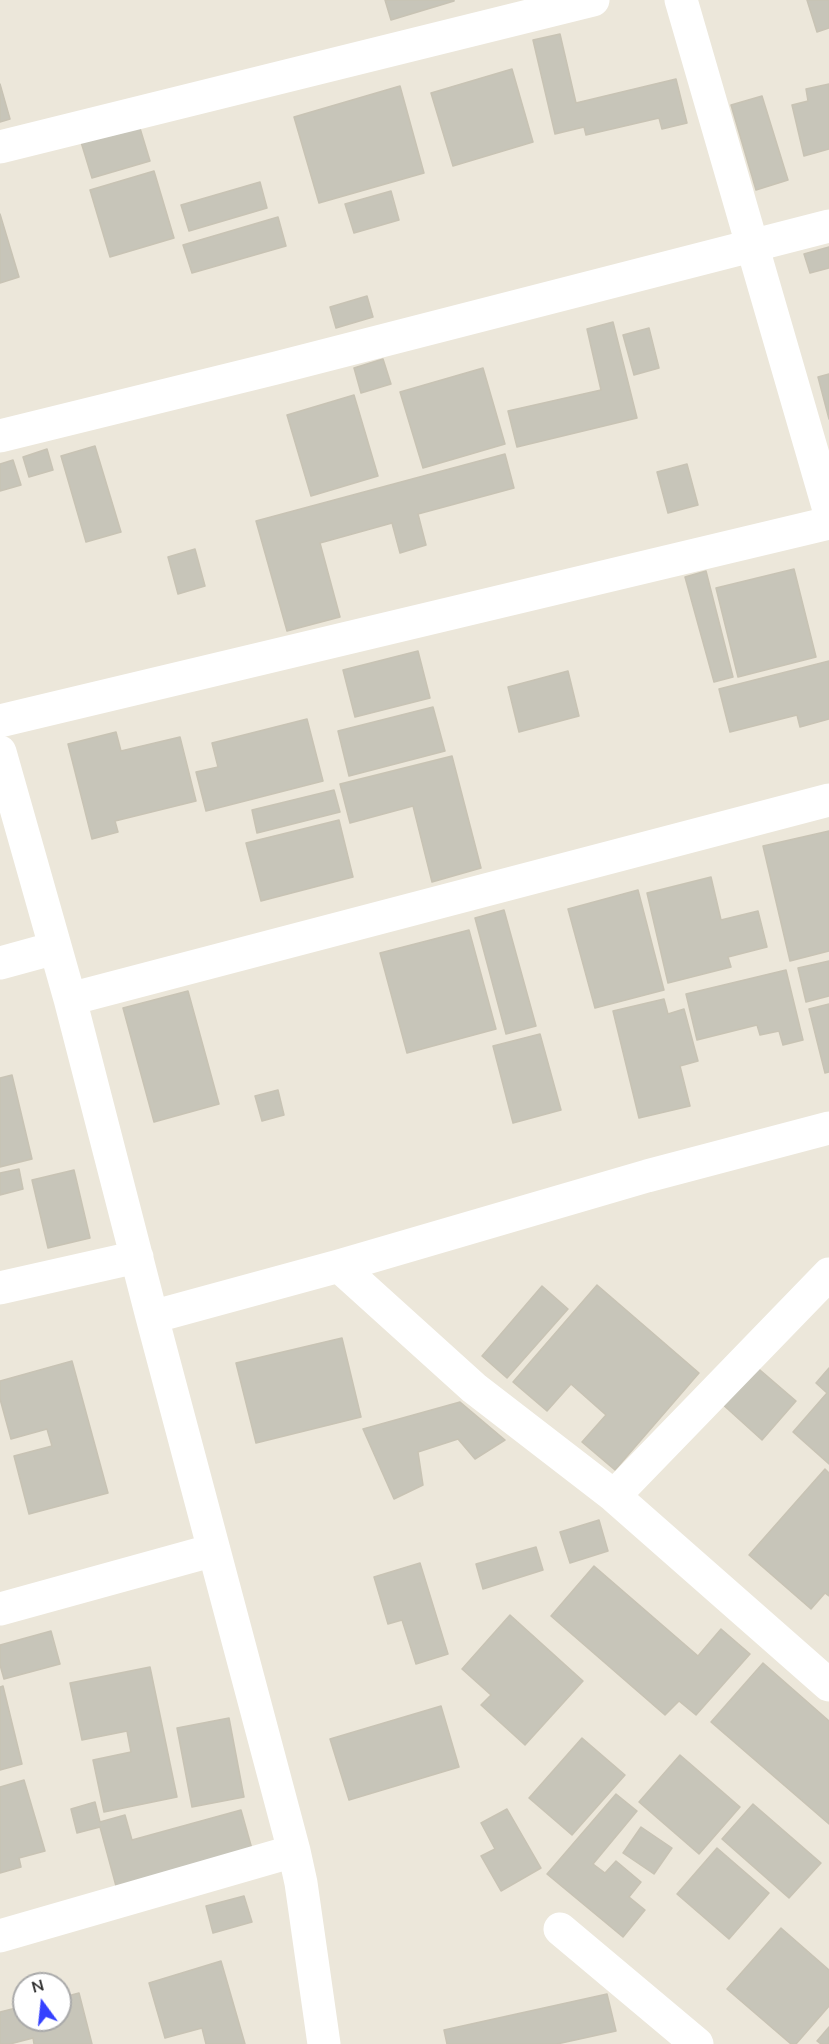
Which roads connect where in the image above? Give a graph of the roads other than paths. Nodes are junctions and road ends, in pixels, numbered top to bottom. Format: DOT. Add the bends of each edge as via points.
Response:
graph roads {
  1 [pos="593,0"];
  2 [pos="681,0"];
  3 [pos="0,147"];
  4 [pos="829,226"];
  5 [pos="754,246"];
  6 [pos="0,436"];
  7 [pos="829,510"];
  8 [pos="829,523"];
  9 [pos="0,721"];
  10 [pos="0,752"];
  11 [pos="829,800"];
  12 [pos="55,948"];
  13 [pos="0,963"];
  14 [pos="70,999"];
  15 [pos="829,1128"];
  16 [pos="137,1257"];
  17 [pos="339,1266"];
  18 [pos="829,1274"];
  19 [pos="0,1288"];
  20 [pos="152,1317"];
  21 [pos="614,1496"];
  22 [pos="213,1550"];
  23 [pos="0,1609"];
  24 [pos="829,1685"];
  25 [pos="294,1851"];
  26 [pos="560,1929"];
  27 [pos="0,1936"];
  28 [pos="324,2044"];
  29 [pos="698,2044"];
  1 -- 3 [label="street"];
  2 -- 5 [label="street"];
  4 -- 5 [label="street"];
  5 -- 6 [label="street"];
  5 -- 7 [label="street"];
  8 -- 9 [label="street"];
  10 -- 12 [label="street"];
  11 -- 14 [label="street"];
  12 -- 13 [label="street"];
  12 -- 14 [label="street"];
  14 -- 16 [label="street"];
  15 -- 17 [label="street" via="647,1176"];
  16 -- 19 [label="street"];
  16 -- 20 [label="street"];
  17 -- 20 [label="street"];
  17 -- 21 [label="street" via="474,1388"];
  18 -- 21 [label="street"];
  20 -- 22 [label="street"];
  21 -- 24 [label="street"];
  22 -- 23 [label="street"];
  22 -- 25 [label="street"];
  25 -- 27 [label="street"];
  25 -- 28 [label="street"];
  26 -- 29 [label="street"];
}
